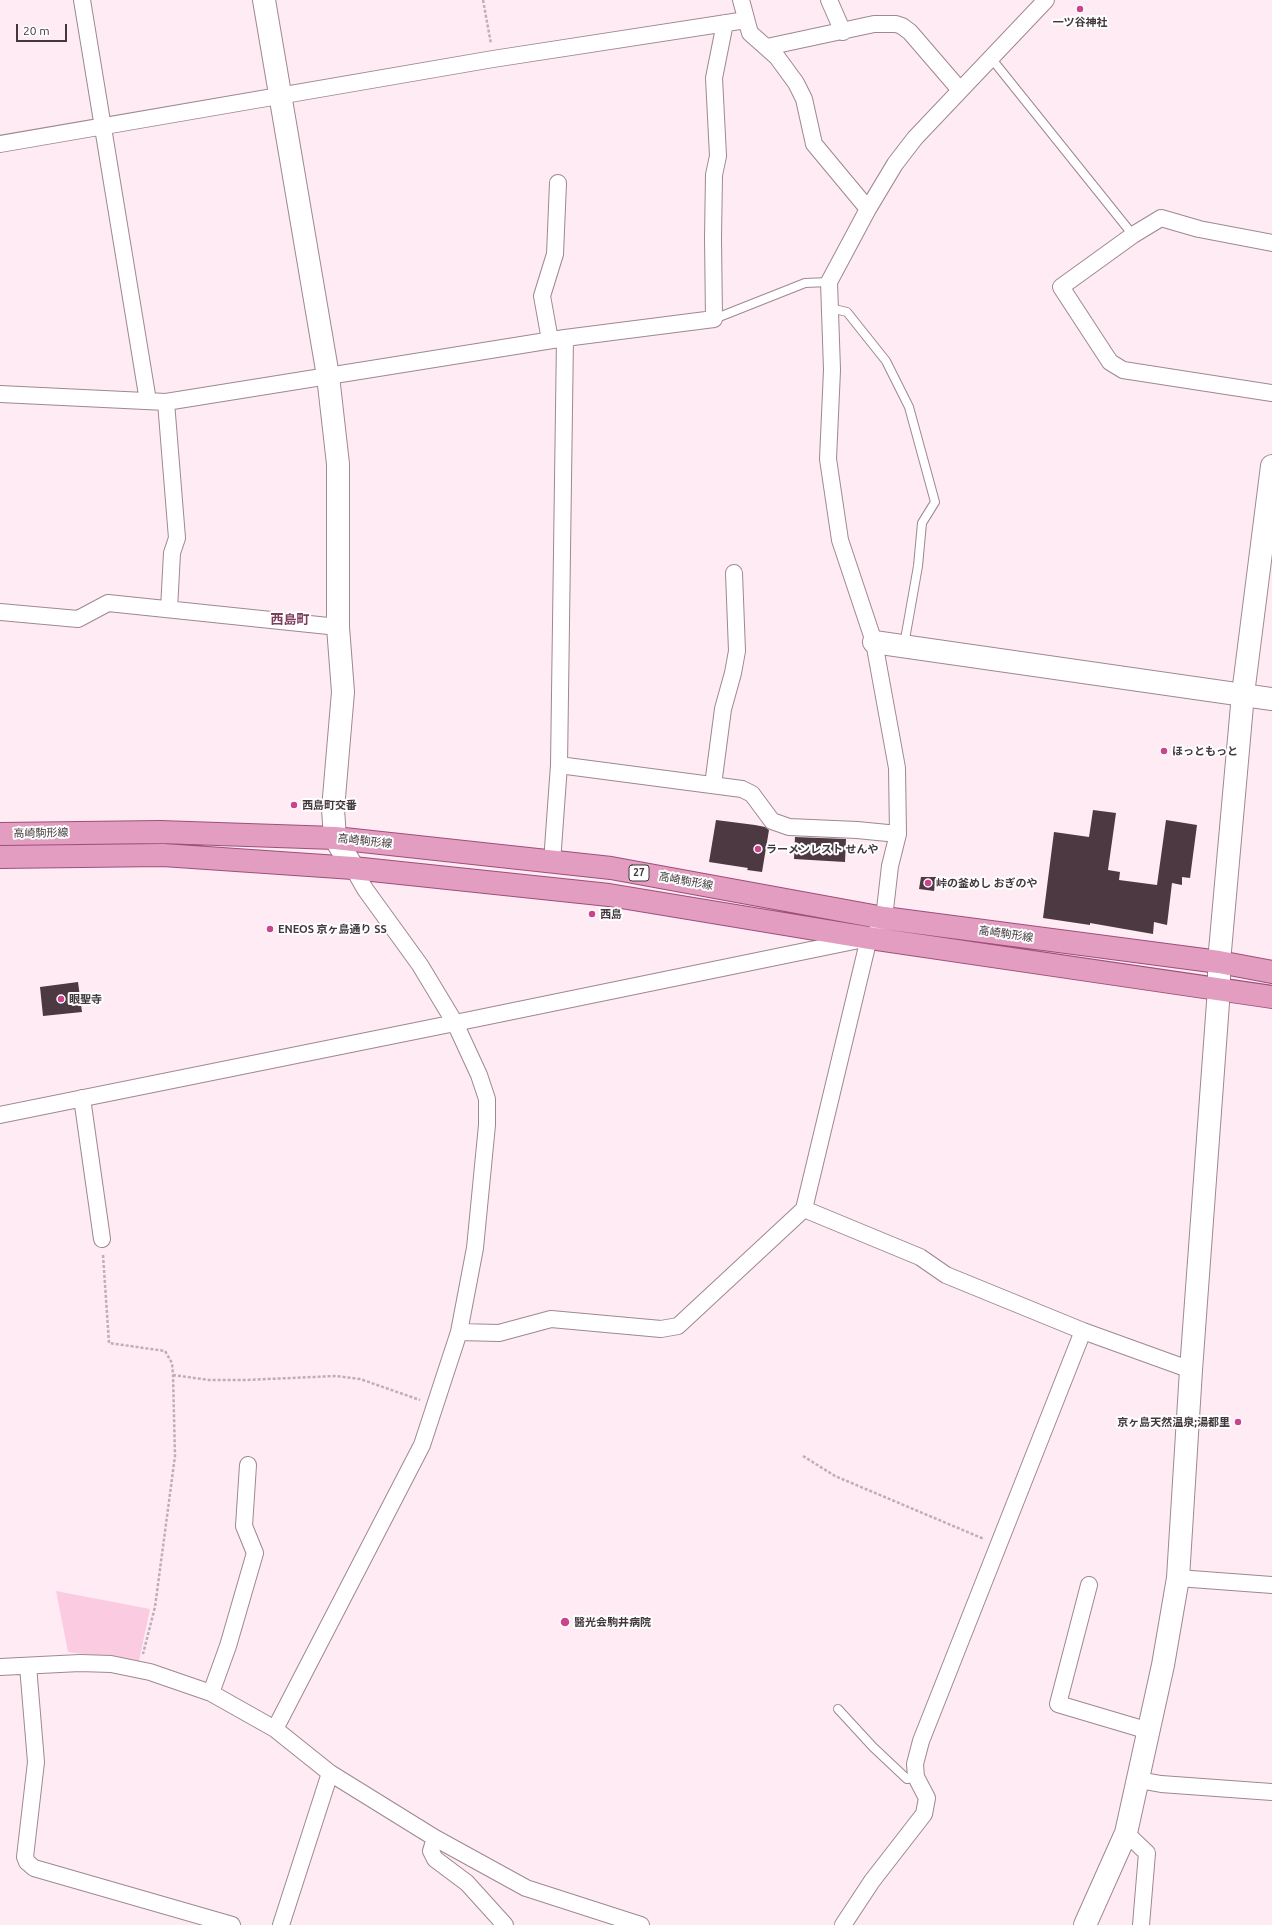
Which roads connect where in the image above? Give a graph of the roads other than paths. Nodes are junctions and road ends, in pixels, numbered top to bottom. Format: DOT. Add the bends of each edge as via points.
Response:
graph roads {
  1 [pos="82,0"];
  2 [pos="264,0"];
  3 [pos="742,0"];
  4 [pos="829,0"];
  5 [pos="1046,0"];
  6 [pos="746,20"];
  7 [pos="725,23"];
  8 [pos="843,32"];
  9 [pos="767,48"];
  10 [pos="991,58"];
  11 [pos="960,90"];
  12 [pos="281,96"];
  13 [pos="103,126"];
  14 [pos="0,144"];
  15 [pos="558,183"];
  16 [pos="868,209"];
  17 [pos="1132,235"];
  18 [pos="1272,243"];
  19 [pos="829,282"];
  20 [pos="830,308"];
  21 [pos="714,319"];
  22 [pos="558,339"];
  23 [pos="328,376"];
  24 [pos="1272,393"];
  25 [pos="0,394"];
  26 [pos="148,401"];
  27 [pos="166,402"];
  28 [pos="1272,466"];
  29 [pos="734,573"];
  30 [pos="169,609"];
  31 [pos="0,612"];
  32 [pos="338,626"];
  33 [pos="874,642"];
  34 [pos="904,645"];
  35 [pos="1243,694"];
  36 [pos="1272,699"];
  37 [pos="559,765"];
  38 [pos="713,785"];
  39 [pos="0,834"];
  40 [pos="898,834"];
  41 [pos="335,838"];
  42 [pos="0,857"];
  43 [pos="552,862"];
  44 [pos="353,868"];
  45 [pos="884,918"];
  46 [pos="869,938"];
  47 [pos="1219,962"];
  48 [pos="1272,972"];
  49 [pos="1219,989"];
  50 [pos="1272,997"];
  51 [pos="455,1024"];
  52 [pos="82,1098"];
  53 [pos="0,1115"];
  54 [pos="804,1209"];
  55 [pos="102,1239"];
  56 [pos="1083,1331"];
  57 [pos="459,1332"];
  58 [pos="1191,1370"];
  59 [pos="248,1465"];
  60 [pos="1178,1578"];
  61 [pos="1089,1585"];
  62 [pos="1272,1585"];
  63 [pos="28,1666"];
  64 [pos="0,1667"];
  65 [pos="211,1693"];
  66 [pos="838,1709"];
  67 [pos="275,1729"];
  68 [pos="1149,1731"];
  69 [pos="330,1773"];
  70 [pos="916,1777"];
  71 [pos="1139,1780"];
  72 [pos="1272,1792"];
  73 [pos="1126,1833"];
  74 [pos="435,1838"];
  75 [pos="232,1925"];
  76 [pos="281,1925"];
  77 [pos="505,1925"];
  78 [pos="642,1925"];
  79 [pos="843,1925"];
  80 [pos="1086,1925"];
  81 [pos="1140,1925"];
  1 -- 13 [label="street"];
  2 -- 12 [label="street"];
  3 -- 6 [label="street"];
  4 -- 8 [label="street"];
  5 -- 10 [label="street"];
  6 -- 7 [label="street"];
  6 -- 9 [label="street" via="750,33"];
  7 -- 12 [label="street" via="493,58"];
  7 -- 21 [label="street" via="714,78 718,156 714,175"];
  8 -- 9 [label="street"];
  8 -- 11 [label="street" via="874,24 902,26"];
  9 -- 16 [label="street" via="778,57 804,99 814,144"];
  10 -- 11 [label="street"];
  10 -- 17 [label="lane"];
  11 -- 16 [label="street" via="907,148"];
  12 -- 13 [label="street"];
  12 -- 23 [label="street"];
  13 -- 14 [label="street"];
  13 -- 26 [label="street"];
  15 -- 22 [label="street" via="555,254 542,296"];
  16 -- 19 [label="street"];
  17 -- 18 [label="street" via="1161,218 1199,229"];
  17 -- 24 [label="street" via="1061,287 1110,362 1123,370"];
  19 -- 20 [label="street"];
  19 -- 21 [label="lane" via="805,283"];
  20 -- 33 [label="street" via="832,370 828,459 840,540"];
  20 -- 34 [label="lane" via="847,312 886,361 909,406 935,502 922,523 918,566"];
  21 -- 22 [label="street"];
  22 -- 23 [label="street"];
  22 -- 37 [label="street"];
  23 -- 27 [label="street"];
  23 -- 32 [label="street" via="338,464"];
  25 -- 26 [label="street"];
  26 -- 27 [label="street"];
  27 -- 30 [label="street" via="177,538 172,553"];
  28 -- 35 [label="street"];
  29 -- 38 [label="street" via="737,651 722,716"];
  30 -- 31 [label="street" via="108,603 78,619"];
  30 -- 32 [label="street"];
  32 -- 41 [label="street" via="343,692 333,809"];
  33 -- 34 [label="street"];
  33 -- 40 [label="street" via="897,768"];
  34 -- 35 [label="street"];
  35 -- 36 [label="street"];
  35 -- 47 [label="street"];
  37 -- 38 [label="street"];
  37 -- 43 [label="street"];
  38 -- 40 [label="street" via="742,789 752,794 772,821 789,827"];
  39 -- 41 [label="main road, 高崎駒形線 / 27" via="160,832"];
  40 -- 45 [label="street" via="890,866"];
  41 -- 43 [label="main road, 高崎駒形線 / 27"];
  41 -- 44 [label="street"];
  42 -- 44 [label="main road" via="163,855"];
  43 -- 45 [label="main road, 高崎駒形線 / 27" via="611,868"];
  44 -- 46 [label="main road" via="609,895"];
  44 -- 51 [label="street" via="365,889 420,965"];
  45 -- 46 [label="street"];
  45 -- 47 [label="main road, 高崎駒形線 / 27"];
  46 -- 49 [label="main road"];
  46 -- 51 [label="street"];
  46 -- 54 [label="street"];
  47 -- 48 [label="main road, 高崎駒形線 / 27"];
  47 -- 49 [label="street"];
  49 -- 50 [label="main road"];
  49 -- 58 [label="street"];
  51 -- 52 [label="street"];
  51 -- 57 [label="street" via="479,1075 487,1099 476,1248"];
  52 -- 53 [label="street"];
  52 -- 55 [label="street"];
  54 -- 56 [label="street" via="920,1257 946,1275"];
  54 -- 57 [label="street" via="678,1326 661,1329 551,1319 499,1333"];
  56 -- 58 [label="street"];
  56 -- 70 [label="street" via="921,1741 915,1764"];
  57 -- 67 [label="street" via="422,1445"];
  58 -- 60 [label="street"];
  59 -- 65 [label="street" via="244,1526 255,1553 228,1646"];
  60 -- 62 [label="street"];
  60 -- 68 [label="street"];
  61 -- 68 [label="street" via="1058,1704"];
  63 -- 64 [label="street"];
  63 -- 65 [label="street" via="112,1664"];
  63 -- 75 [label="street" via="36,1762 25,1857 27,1862 34,1868"];
  65 -- 67 [label="street"];
  66 -- 70 [label="lane" via="872,1747 907,1779"];
  67 -- 69 [label="street"];
  68 -- 71 [label="street"];
  69 -- 74 [label="street"];
  69 -- 76 [label="street"];
  70 -- 79 [label="street" via="927,1798 924,1814 872,1880"];
  71 -- 72 [label="street" via="1161,1784"];
  71 -- 73 [label="street"];
  73 -- 80 [label="street"];
  73 -- 81 [label="street" via="1147,1852"];
  74 -- 77 [label="street" via="431,1851 435,1859 467,1883"];
  74 -- 78 [label="street" via="526,1888"];
}
